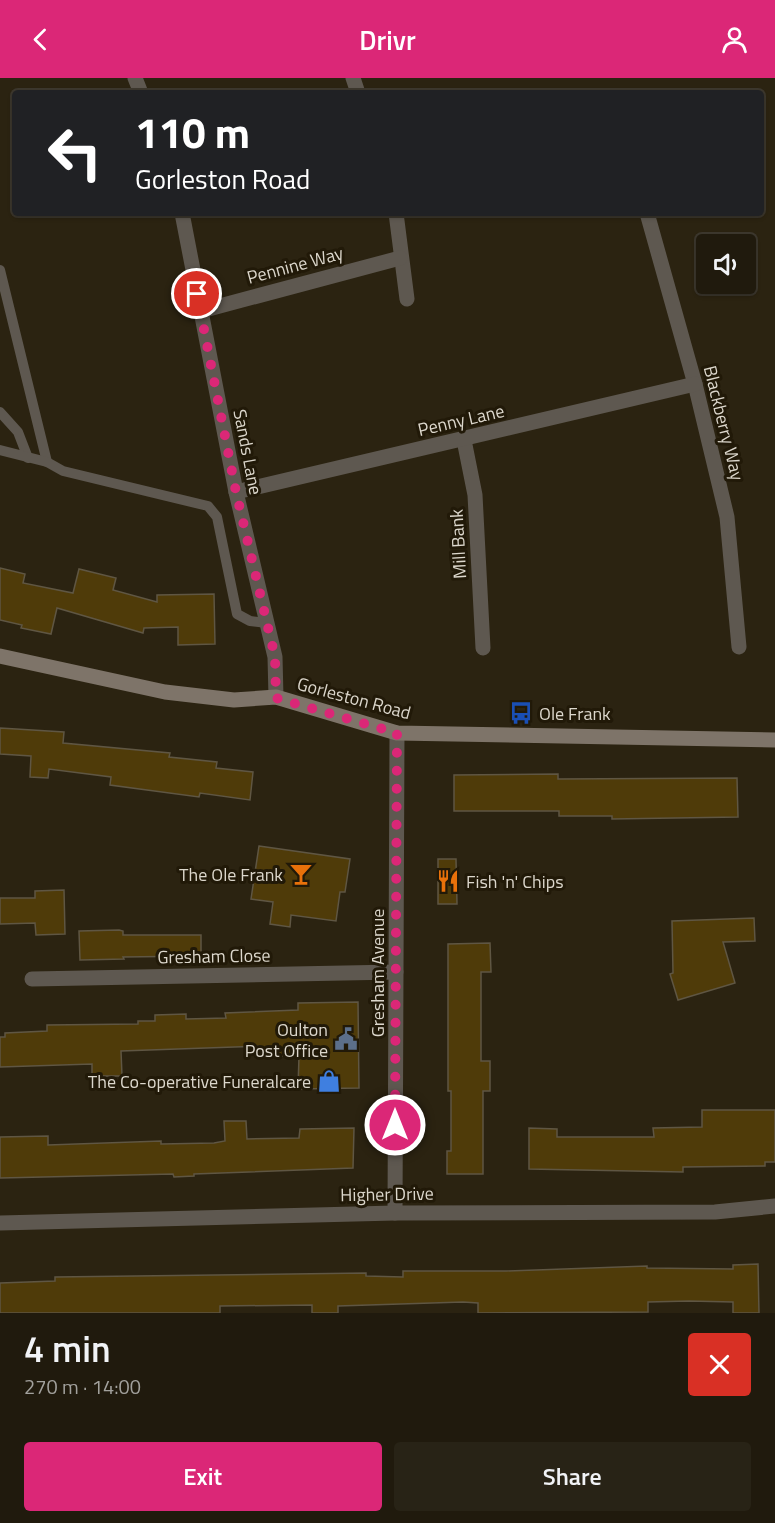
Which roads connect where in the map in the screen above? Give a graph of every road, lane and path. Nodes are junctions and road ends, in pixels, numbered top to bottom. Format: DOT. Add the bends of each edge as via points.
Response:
graph roads {
  1 [pos="183,216"];
  2 [pos="396,216"];
  3 [pos="648,216"];
  4 [pos="400,258"];
  5 [pos="0,270"];
  6 [pos="407,299"];
  7 [pos="201,311"];
  8 [pos="695,384"];
  9 [pos="0,412"];
  10 [pos="464,440"];
  11 [pos="0,450"];
  12 [pos="28,458"];
  13 [pos="47,462"];
  14 [pos="236,492"];
  15 [pos="267,623"];
  16 [pos="739,647"];
  17 [pos="483,648"];
  18 [pos="0,656"];
  19 [pos="276,698"];
  20 [pos="397,733"];
  21 [pos="775,740"];
  22 [pos="396,972"];
  23 [pos="32,978"];
  24 [pos="775,1206"];
  25 [pos="395,1213"];
  26 [pos="0,1223"];
  1 -- 7 [label="street, Sands Lane"];
  2 -- 4 [label="street"];
  3 -- 8 [label="street, Blackberry Way"];
  4 -- 6 [label="street"];
  4 -- 7 [label="street, Pennine Way"];
  5 -- 13 [label="lane"];
  7 -- 14 [label="street, Sands Lane"];
  8 -- 10 [label="street, Penny Lane"];
  8 -- 16 [label="street, Blackberry Way" via="726,517"];
  9 -- 12 [label="lane" via="18,432"];
  10 -- 14 [label="street, Penny Lane"];
  10 -- 17 [label="street, Mill Bank" via="475,495"];
  11 -- 12 [label="lane"];
  12 -- 13 [label="lane"];
  13 -- 15 [label="lane" via="63,471 208,506 220,528 237,614"];
  14 -- 15 [label="street, Sands Lane"];
  15 -- 19 [label="street, Sands Lane" via="275,657"];
  18 -- 19 [label="main road, Gorleston Road" via="165,692 234,700"];
  19 -- 20 [label="main road, Gorleston Road"];
  20 -- 21 [label="main road, Gorleston Road"];
  20 -- 22 [label="street, Gresham Avenue"];
  22 -- 23 [label="street, Gresham Close"];
  22 -- 25 [label="street, Gresham Avenue"];
  24 -- 25 [label="street, Higher Drive" via="715,1212"];
  25 -- 26 [label="street, Higher Drive"];
}
